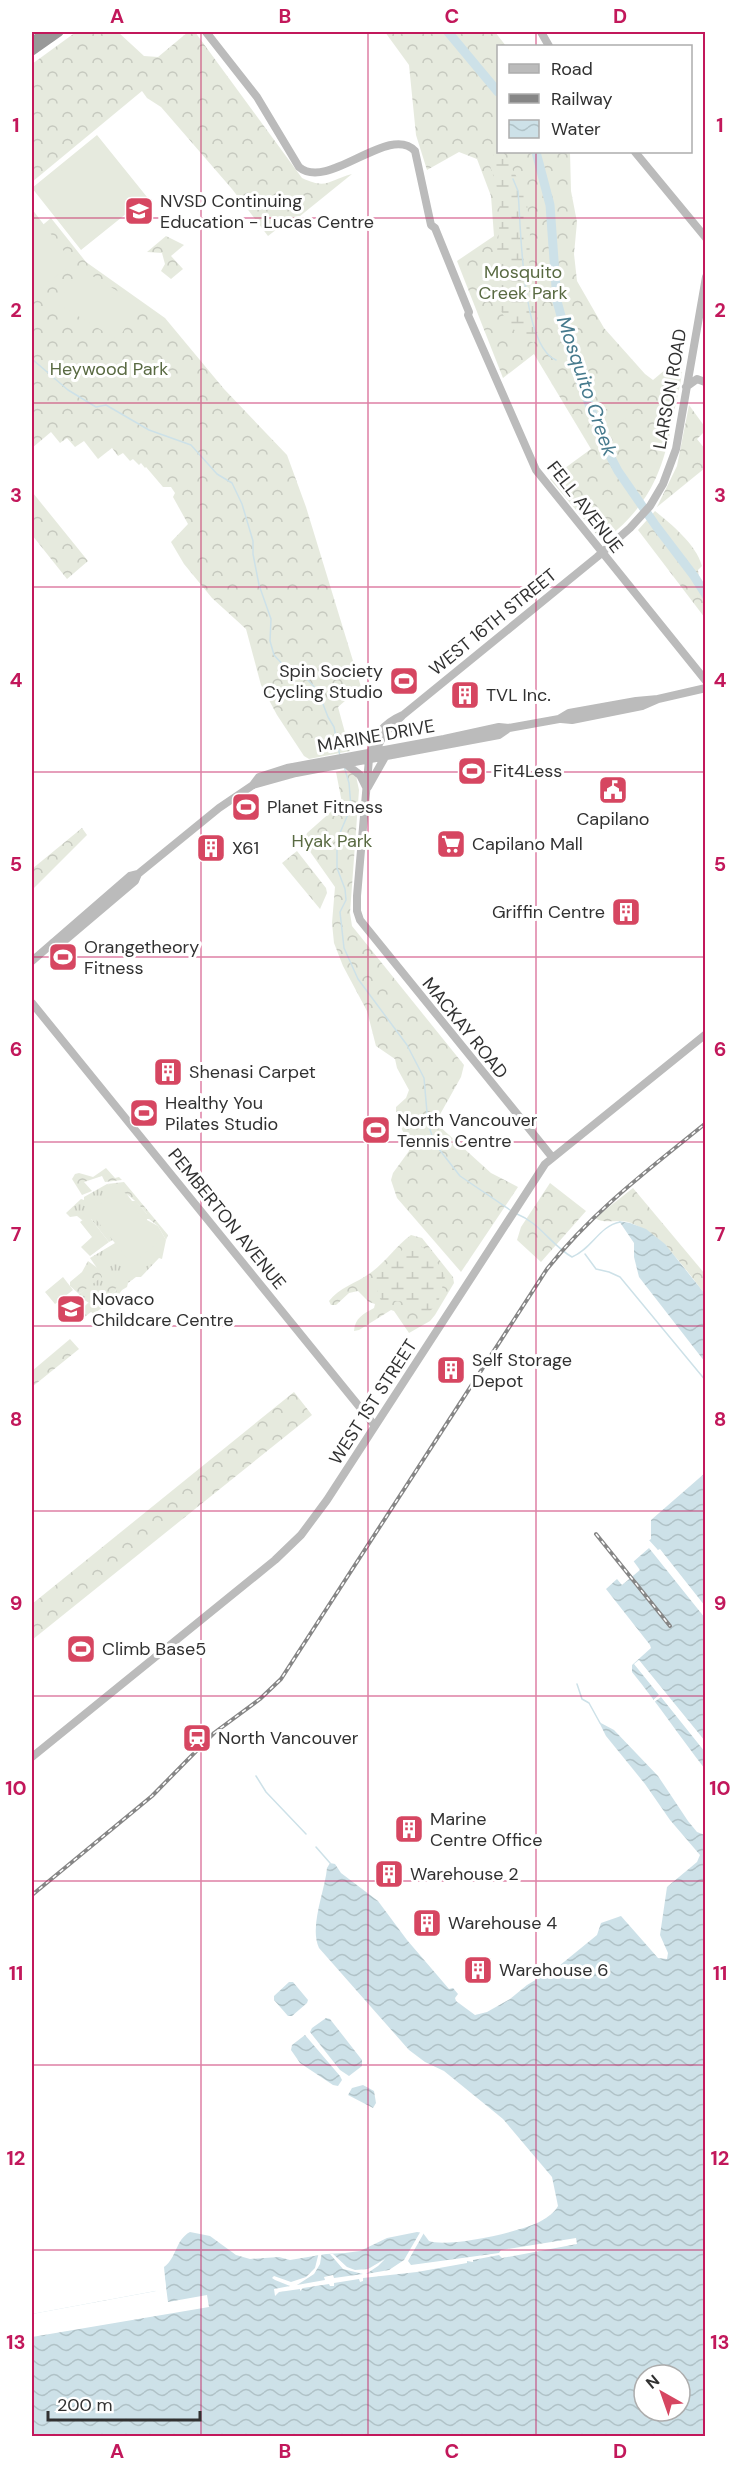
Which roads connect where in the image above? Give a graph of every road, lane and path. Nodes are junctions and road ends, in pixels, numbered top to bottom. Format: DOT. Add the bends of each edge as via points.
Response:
graph roads {
  1 [pos="45,32"];
  2 [pos="59,32"];
  3 [pos="206,32"];
  4 [pos="32,42"];
  5 [pos="32,51"];
  6 [pos="635,153"];
  7 [pos="705,238"];
  8 [pos="705,277"];
  9 [pos="705,382"];
  10 [pos="686,387"];
  11 [pos="602,553"];
  12 [pos="705,681"];
  13 [pos="705,688"];
  14 [pos="509,728"];
  15 [pos="371,754"];
  16 [pos="385,757"];
  17 [pos="345,760"];
  18 [pos="366,790"];
  19 [pos="32,961"];
  20 [pos="32,1003"];
  21 [pos="705,1034"];
  22 [pos="552,1157"];
  23 [pos="375,1426"];
  24 [pos="32,1757"];
  1 -- 4 [label="highway"];
  2 -- 5 [label="highway"];
  3 -- 11 [label="street, FELL AVENUE" via="257,97 304,171 322,172 393,145 412,147 429,218 536,470"];
  6 -- 7 [label="street"];
  8 -- 10 [label="street, LARSON ROAD"];
  9 -- 10 [label="street" via="694,380"];
  10 -- 11 [label="street, LARSON ROAD" via="676,449 650,506"];
  11 -- 12 [label="street, FELL AVENUE"];
  11 -- 15 [label="street, WEST 16TH STREET" via="381,730"];
  13 -- 14 [label="street, MARINE DRIVE" via="606,714"];
  14 -- 15 [label="street, MARINE DRIVE"];
  14 -- 16 [label="street, MARINE DRIVE" via="501,734"];
  15 -- 16 [label="street, MARINE DRIVE"];
  15 -- 17 [label="street, MARINE DRIVE"];
  15 -- 18 [label="street"];
  16 -- 18 [label="street"];
  17 -- 18 [label="street" via="360,776"];
  17 -- 19 [label="street, MARINE DRIVE" via="253,784 138,874 135,881 63,942 53,943"];
  18 -- 22 [label="street, MACKAY ROAD" via="358,915"];
  20 -- 23 [label="street, PEMBERTON AVENUE"];
  21 -- 22 [label="street, WEST 1ST STREET"];
  22 -- 23 [label="street, WEST 1ST STREET" via="533,1180"];
  23 -- 24 [label="street, WEST 1ST STREET" via="322,1508 290,1546"];
}
